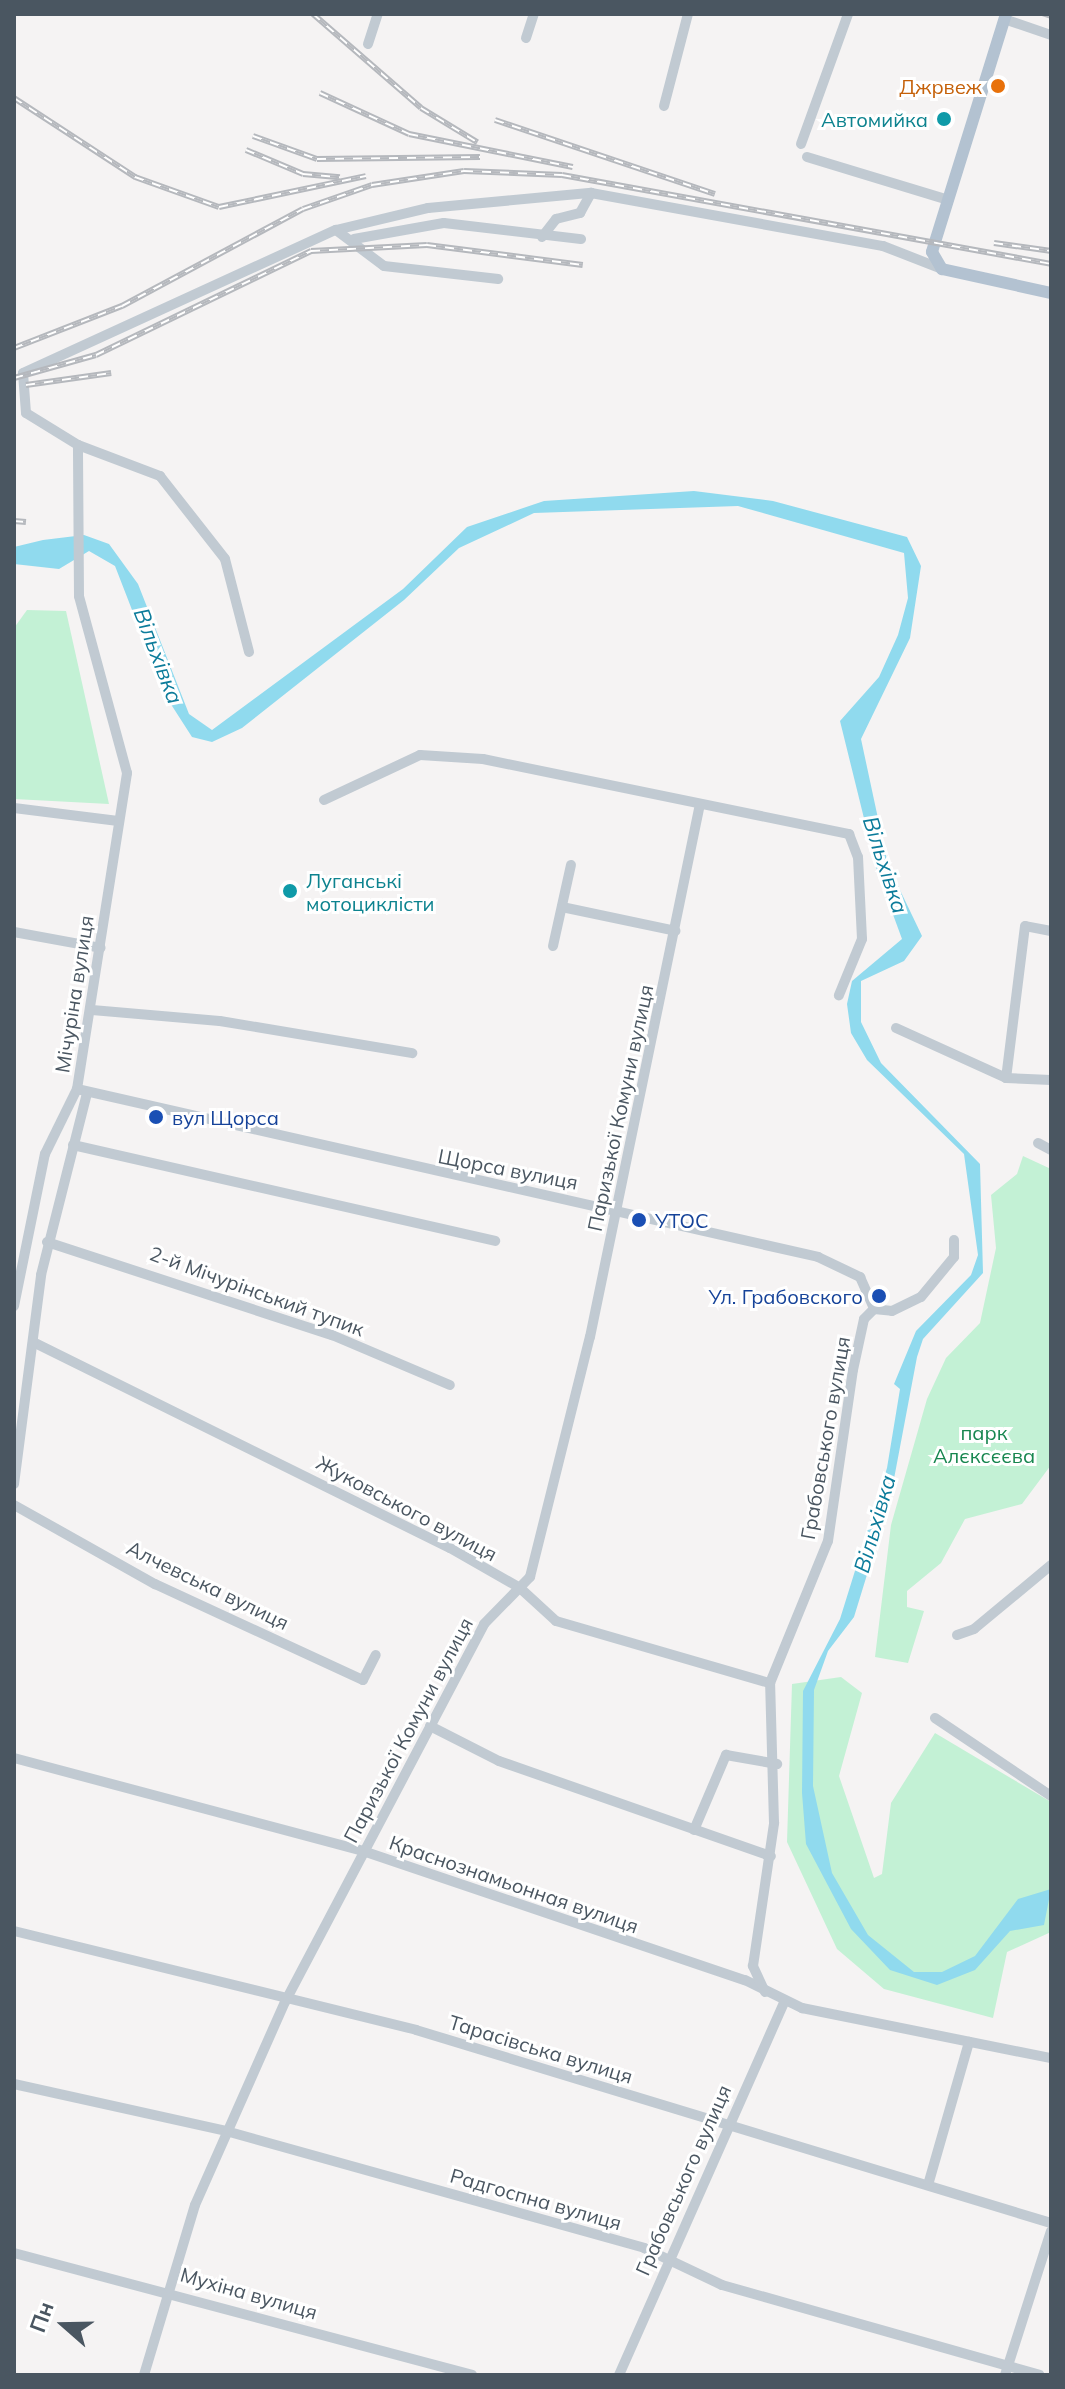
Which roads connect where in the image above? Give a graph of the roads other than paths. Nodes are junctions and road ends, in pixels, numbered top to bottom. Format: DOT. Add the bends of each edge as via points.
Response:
graph roads {
  1 [pos="378,14"];
  2 [pos="534,14"];
  3 [pos="688,14"];
  4 [pos="848,14"];
  5 [pos="989,14"];
  6 [pos="1005,16"];
  7 [pos="1051,35"];
  8 [pos="526,38"];
  9 [pos="368,44"];
  10 [pos="664,106"];
  11 [pos="801,144"];
  12 [pos="807,157"];
  13 [pos="591,193"];
  14 [pos="945,199"];
  15 [pos="336,230"];
  16 [pos="542,237"];
  17 [pos="354,239"];
  18 [pos="581,239"];
  19 [pos="942,269"];
  20 [pos="498,279"];
  21 [pos="1051,293"];
  22 [pos="78,445"];
  23 [pos="249,652"];
  24 [pos="324,800"];
  25 [pos="700,804"];
  26 [pos="14,808"];
  27 [pos="118,821"];
  28 [pos="571,865"];
  29 [pos="562,907"];
  30 [pos="676,931"];
  31 [pos="1051,931"];
  32 [pos="14,932"];
  33 [pos="553,946"];
  34 [pos="101,948"];
  35 [pos="839,995"];
  36 [pos="92,1010"];
  37 [pos="896,1028"];
  38 [pos="412,1053"];
  39 [pos="1006,1078"];
  40 [pos="1051,1080"];
  41 [pos="82,1091"];
  42 [pos="1038,1143"];
  43 [pos="73,1145"];
  44 [pos="1051,1150"];
  45 [pos="618,1208"];
  46 [pos="954,1240"];
  47 [pos="495,1241"];
  48 [pos="47,1242"];
  49 [pos="14,1306"];
  50 [pos="874,1309"];
  51 [pos="33,1342"];
  52 [pos="450,1385"];
  53 [pos="18,1430"];
  54 [pos="14,1484"];
  55 [pos="14,1505"];
  56 [pos="1051,1565"];
  57 [pos="520,1588"];
  58 [pos="957,1635"];
  59 [pos="376,1655"];
  60 [pos="770,1683"];
  61 [pos="935,1718"];
  62 [pos="430,1726"];
  63 [pos="14,1758"];
  64 [pos="777,1764"];
  65 [pos="1051,1796"];
  66 [pos="694,1830"];
  67 [pos="363,1851"];
  68 [pos="771,1856"];
  69 [pos="14,1931"];
  70 [pos="766,1994"];
  71 [pos="285,2002"];
  72 [pos="784,2002"];
  73 [pos="969,2042"];
  74 [pos="1051,2058"];
  75 [pos="14,2084"];
  76 [pos="727,2126"];
  77 [pos="226,2131"];
  78 [pos="928,2185"];
  79 [pos="1051,2223"];
  80 [pos="1051,2231"];
  81 [pos="14,2253"];
  82 [pos="668,2255"];
  83 [pos="168,2289"];
  84 [pos="1006,2371"];
  85 [pos="144,2375"];
  86 [pos="472,2375"];
  87 [pos="619,2375"];
  88 [pos="1039,2375"];
  1 -- 9 [label="street"];
  2 -- 8 [label="street"];
  3 -- 10 [label="street"];
  4 -- 11 [label="street"];
  5 -- 6 [label="main road"];
  6 -- 7 [label="street"];
  6 -- 14 [label="main road"];
  12 -- 14 [label="street"];
  13 -- 15 [label="street" via="428,208"];
  13 -- 16 [label="street" via="580,213 556,219"];
  13 -- 19 [label="street" via="883,246"];
  14 -- 19 [label="main road" via="932,244"];
  15 -- 17 [label="street"];
  15 -- 22 [label="street" via="23,373 26,413"];
  16 -- 17 [label="street" via="444,223"];
  16 -- 18 [label="street"];
  17 -- 20 [label="street" via="384,266"];
  19 -- 21 [label="main road"];
  22 -- 23 [label="street" via="160,476 225,559"];
  22 -- 27 [label="street, Мічуріна вулиця" via="73,492 79,596 127,773"];
  24 -- 25 [label="street" via="420,755 527,766"];
  25 -- 30 [label="street, Паризької Комуни вулиця"];
  25 -- 35 [label="street" via="849,834 858,857 862,939"];
  26 -- 27 [label="street"];
  27 -- 34 [label="street, Мічуріна вулиця"];
  28 -- 29 [label="street"];
  29 -- 30 [label="street"];
  29 -- 33 [label="street"];
  30 -- 45 [label="street, Паризької Комуни вулиця"];
  31 -- 39 [label="street" via="1025,926"];
  32 -- 34 [label="street"];
  34 -- 36 [label="street, Мічуріна вулиця"];
  36 -- 38 [label="street" via="220,1021"];
  36 -- 41 [label="street, Мічуріна вулиця"];
  37 -- 39 [label="street"];
  39 -- 40 [label="street"];
  41 -- 43 [label="street, Мічуріна вулиця"];
  41 -- 45 [label="street, Щорса вулиця" via="538,1197"];
  41 -- 49 [label="street, Мічуріна вулиця" via="45,1154"];
  42 -- 44 [label="street"];
  43 -- 47 [label="street"];
  43 -- 48 [label="street, Мічуріна вулиця"];
  45 -- 50 [label="street, Щорса вулиця" via="843,1266 860,1277"];
  45 -- 57 [label="street, Паризької Комуни вулиця" via="543,1531"];
  46 -- 50 [label="street" via="954,1257 921,1297 892,1311"];
  48 -- 51 [label="street, Мічуріна вулиця"];
  48 -- 52 [label="street, 2-й Мічурінський тупик" via="332,1335"];
  50 -- 60 [label="street, Грабовського вулиця" via="864,1319 853,1370 828,1541"];
  51 -- 53 [label="street, Мічуріна вулиця"];
  51 -- 57 [label="street, Жуковського вулиця" via="185,1411"];
  53 -- 54 [label="street, Мічуріна вулиця"];
  55 -- 59 [label="street, Алчевська вулиця" via="155,1584 363,1680"];
  56 -- 58 [label="street" via="974,1629"];
  57 -- 60 [label="street, Жуковського вулиця" via="556,1621"];
  57 -- 62 [label="street, Паризької Комуни вулиця" via="484,1624"];
  60 -- 64 [label="street, Грабовського вулиця"];
  61 -- 65 [label="street"];
  62 -- 66 [label="street" via="499,1761"];
  62 -- 67 [label="street, Паризької Комуни вулиця"];
  63 -- 67 [label="street, Краснознамьонная вулиця"];
  64 -- 66 [label="street" via="726,1755"];
  64 -- 68 [label="street, Грабовського вулиця"];
  66 -- 68 [label="street"];
  67 -- 70 [label="street, Краснознамьонная вулиця" via="745,1980"];
  67 -- 71 [label="street, Паризької Комуни вулиця"];
  68 -- 70 [label="street, Грабовського вулиця" via="753,1966"];
  69 -- 71 [label="street, Тарасівська вулиця"];
  70 -- 72 [label="street, Краснознамьонная вулиця"];
  71 -- 76 [label="street, Тарасівська вулиця" via="416,2030"];
  71 -- 77 [label="street, Паризької Комуни вулиця"];
  72 -- 73 [label="street, Краснознамьонная вулиця"];
  72 -- 76 [label="street, Грабовського вулиця"];
  73 -- 74 [label="street, Краснознамьонная вулиця"];
  73 -- 78 [label="street"];
  75 -- 77 [label="street, Радгоспна вулиця"];
  76 -- 78 [label="street, Тарасівська вулиця"];
  76 -- 82 [label="street, Грабовського вулиця"];
  77 -- 82 [label="street, Радгоспна вулиця"];
  77 -- 83 [label="street, Паризької Комуни вулиця"];
  78 -- 79 [label="street, Тарасівська вулиця"];
  80 -- 84 [label="street"];
  81 -- 83 [label="street, Мухіна вулиця"];
  82 -- 84 [label="street, Радгоспна вулиця" via="722,2285"];
  82 -- 87 [label="street, Грабовського вулиця"];
  83 -- 85 [label="street, Паризької Комуни вулиця"];
  83 -- 86 [label="street, Мухіна вулиця"];
  84 -- 88 [label="street, Радгоспна вулиця"];
}
